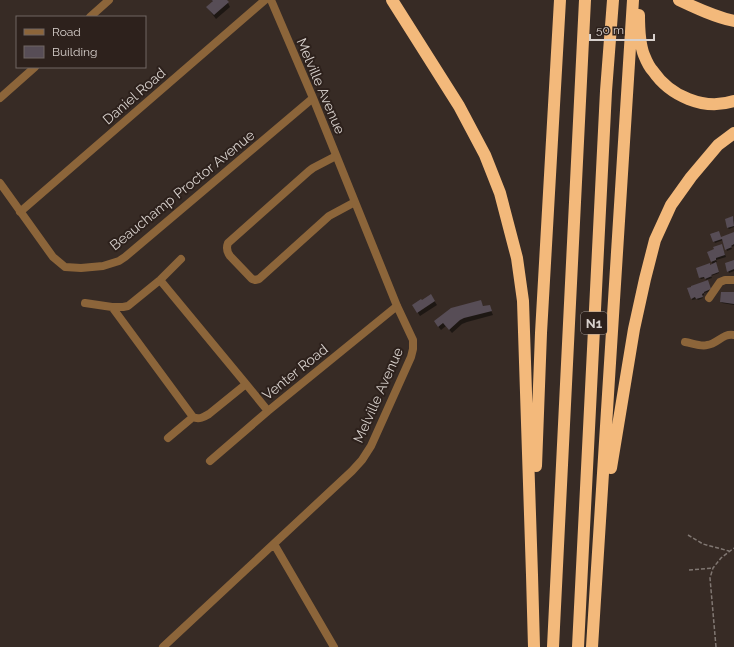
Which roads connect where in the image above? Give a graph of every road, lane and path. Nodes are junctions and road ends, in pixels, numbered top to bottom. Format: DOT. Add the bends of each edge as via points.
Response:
graph roads {
  1 [pos="109,0"];
  2 [pos="265,0"];
  3 [pos="271,0"];
  4 [pos="392,0"];
  5 [pos="560,0"];
  6 [pos="585,0"];
  7 [pos="613,0"];
  8 [pos="633,0"];
  9 [pos="639,0"];
  10 [pos="679,0"];
  11 [pos="91,16"];
  12 [pos="734,21"];
  13 [pos="34,68"];
  14 [pos="0,98"];
  15 [pos="313,98"];
  16 [pos="734,101"];
  17 [pos="734,133"];
  18 [pos="336,156"];
  19 [pos="0,183"];
  20 [pos="355,202"];
  21 [pos="20,212"];
  22 [pos="181,259"];
  23 [pos="160,280"];
  24 [pos="734,280"];
  25 [pos="710,298"];
  26 [pos="85,303"];
  27 [pos="112,306"];
  28 [pos="397,306"];
  29 [pos="734,335"];
  30 [pos="685,342"];
  31 [pos="246,384"];
  32 [pos="268,411"];
  33 [pos="193,417"];
  34 [pos="168,438"];
  35 [pos="210,460"];
  36 [pos="600,535"];
  37 [pos="688,535"];
  38 [pos="274,544"];
  39 [pos="734,548"];
  40 [pos="729,551"];
  41 [pos="712,568"];
  42 [pos="689,570"];
  43 [pos="532,575"];
  44 [pos="164,647"];
  45 [pos="334,647"];
  46 [pos="534,647"];
  47 [pos="553,647"];
  48 [pos="578,647"];
  49 [pos="592,647"];
  50 [pos="716,647"];
  1 -- 11 [label="street"];
  2 -- 21 [label="street, Daniel Road"];
  3 -- 15 [label="street, Melville Avenue"];
  4 -- 43 [label="highway" via="458,106 485,155 500,193 517,258 524,301"];
  5 -- 43 [label="highway" via="541,333"];
  6 -- 47 [label="highway, N1"];
  7 -- 48 [label="highway, N1" via="606,91"];
  8 -- 36 [label="highway"];
  9 -- 16 [label="highway" via="639,27 644,53 652,71 666,87 694,102 714,104"];
  10 -- 12 [label="highway"];
  13 -- 14 [label="street"];
  15 -- 18 [label="street, Melville Avenue"];
  15 -- 21 [label="street, Beauchamp Proctor Avenue" via="118,261 102,266 65,267 53,257"];
  17 -- 36 [label="highway" via="718,145 691,176 671,204 655,240 634,329"];
  18 -- 20 [label="street, Melville Avenue"];
  18 -- 20 [label="street" via="303,176 228,243 228,252 252,279 259,279 329,216"];
  19 -- 21 [label="street, Beauchamp Proctor Avenue"];
  20 -- 28 [label="street, Melville Avenue"];
  22 -- 23 [label="street"];
  23 -- 27 [label="street" via="128,306"];
  23 -- 31 [label="street"];
  24 -- 25 [label="street" via="720,282"];
  26 -- 27 [label="street"];
  27 -- 33 [label="street"];
  28 -- 32 [label="street, Venter Road"];
  28 -- 38 [label="street, Melville Avenue" via="413,340 413,349 371,446 352,472"];
  29 -- 30 [label="street" via="731,334 706,346"];
  31 -- 32 [label="street"];
  31 -- 33 [label="street" via="209,414 197,419"];
  32 -- 35 [label="street, Venter Road"];
  33 -- 34 [label="street"];
  36 -- 49 [label="highway"];
  37 -- 40 [label="path" via="703,544"];
  38 -- 44 [label="street, Melville Avenue"];
  38 -- 45 [label="street"];
  39 -- 40 [label="path"];
  40 -- 41 [label="path"];
  41 -- 42 [label="path"];
  41 -- 50 [label="path" via="710,578"];
  43 -- 46 [label="highway"];
}
